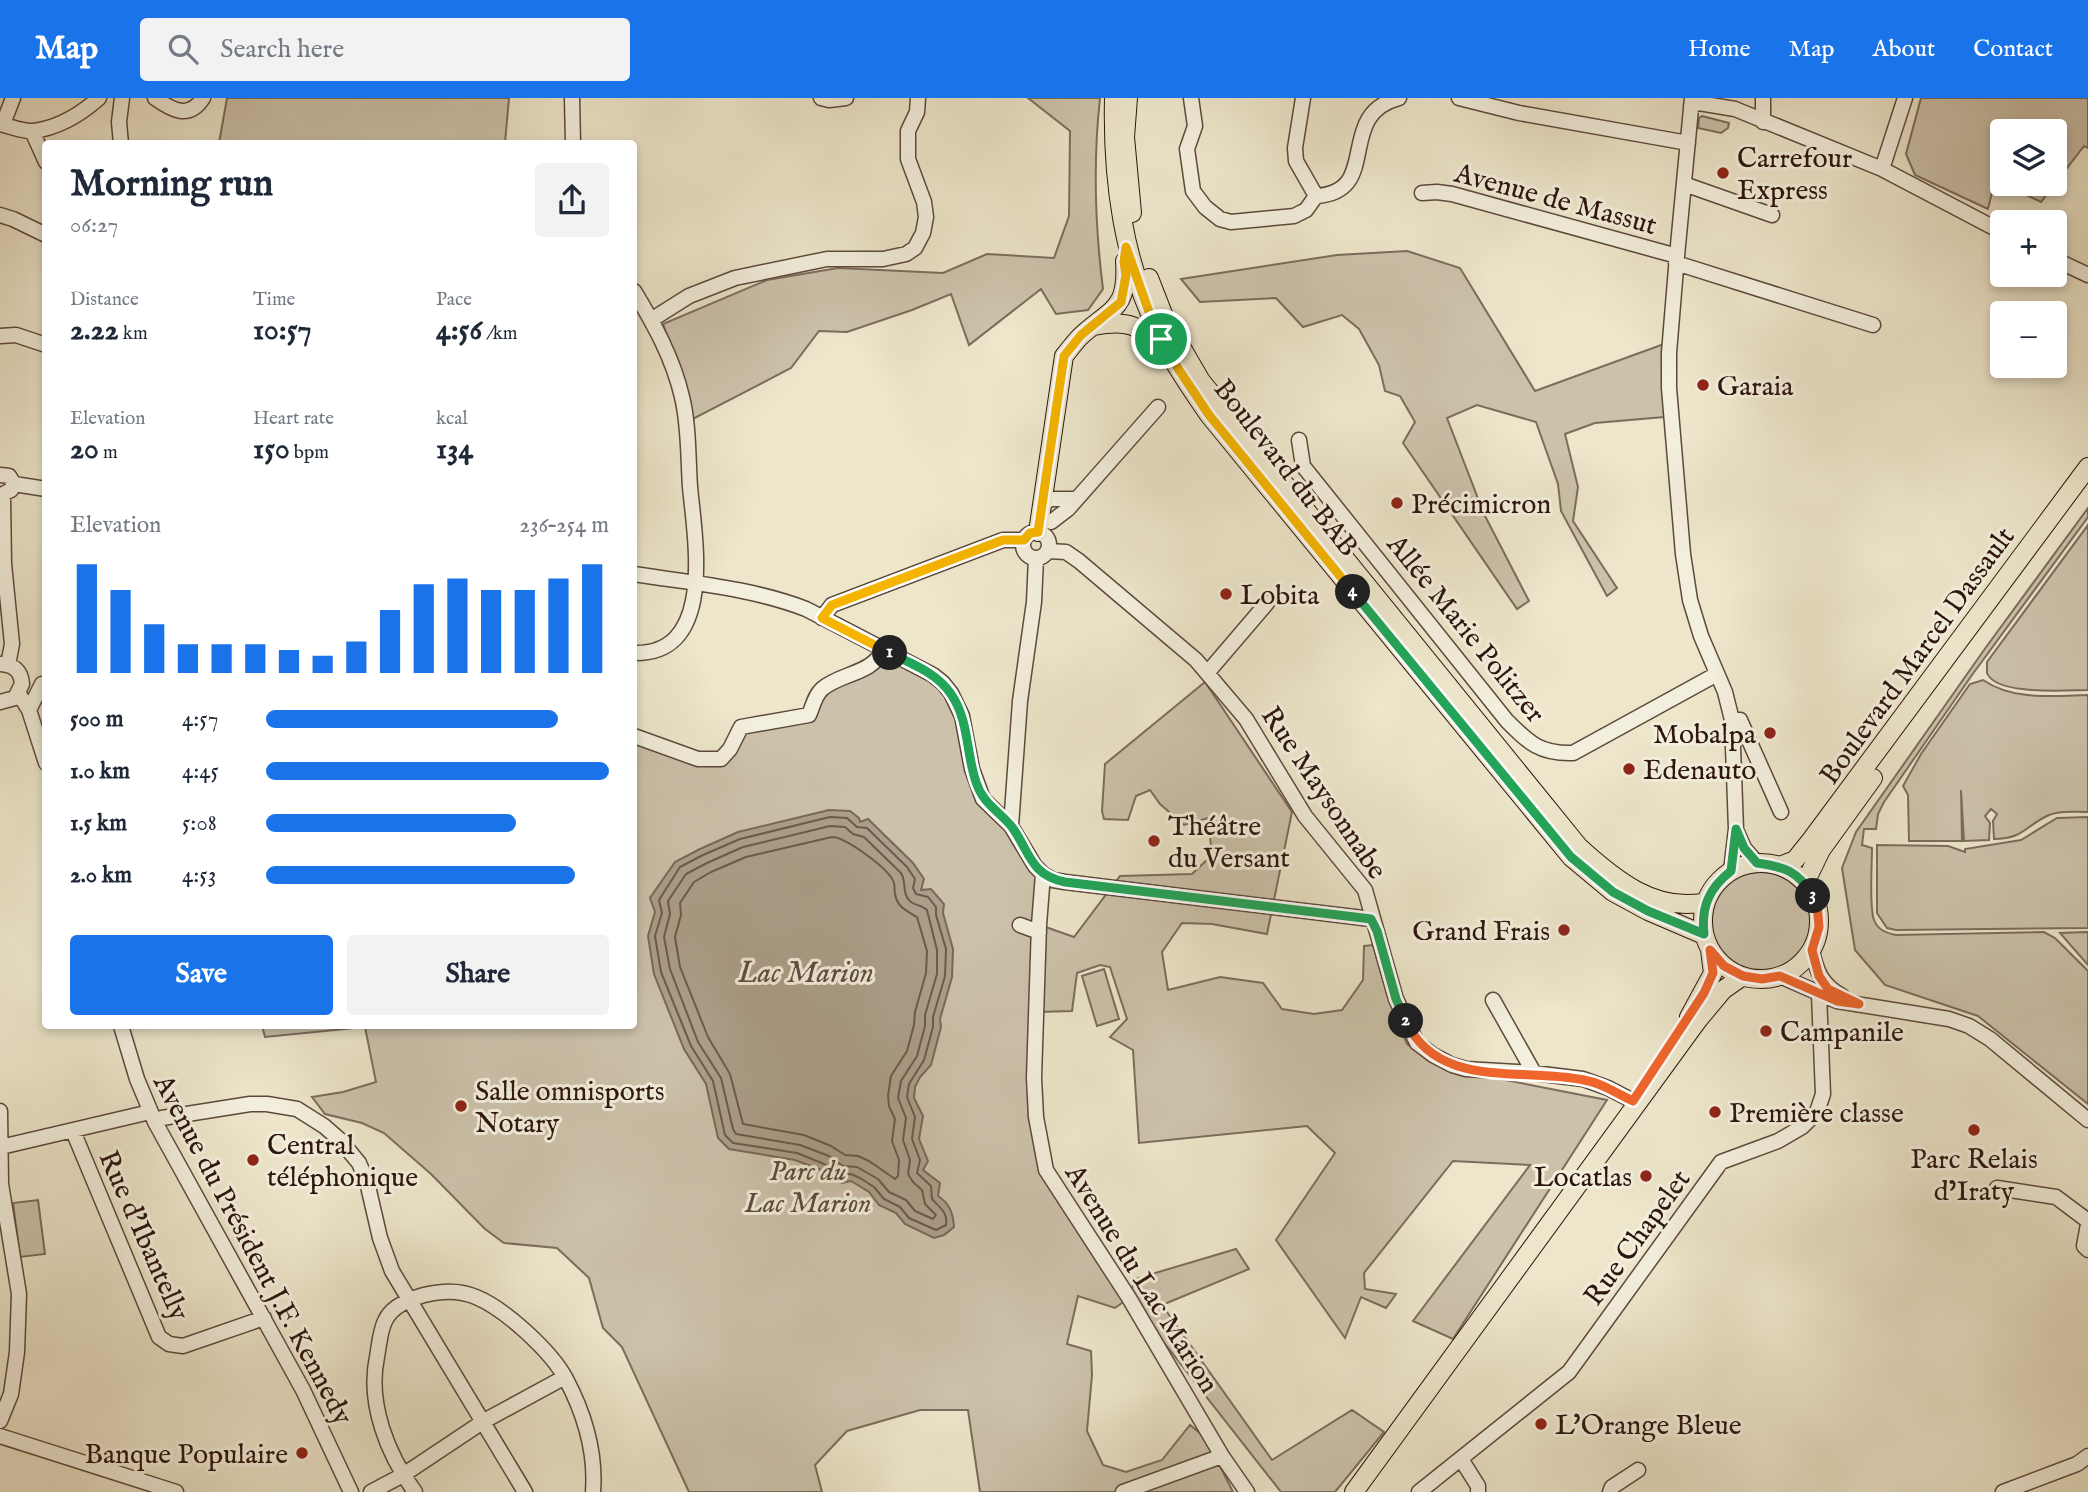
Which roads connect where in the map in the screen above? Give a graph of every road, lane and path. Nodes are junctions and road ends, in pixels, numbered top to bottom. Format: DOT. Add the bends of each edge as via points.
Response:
graph roads {
  1 [pos="13,98"];
  2 [pos="99,98"];
  3 [pos="122,98"];
  4 [pos="155,98"];
  5 [pos="203,98"];
  6 [pos="572,98"];
  7 [pos="821,98"];
  8 [pos="845,98"];
  9 [pos="918,98"];
  10 [pos="1114,98"];
  11 [pos="1128,98"];
  12 [pos="1191,98"];
  13 [pos="1303,98"];
  14 [pos="1399,98"];
  15 [pos="1459,98"];
  16 [pos="1720,98"];
  17 [pos="1763,98"];
  18 [pos="1905,98"];
  19 [pos="1692,102"];
  20 [pos="1735,110"];
  21 [pos="1763,122"];
  22 [pos="1,124"];
  23 [pos="32,131"];
  24 [pos="121,140"];
  25 [pos="573,140"];
  26 [pos="1688,143"];
  27 [pos="42,153"];
  28 [pos="1882,169"];
  29 [pos="1684,184"];
  30 [pos="1422,193"];
  31 [pos="1316,196"];
  32 [pos="0,215"];
  33 [pos="1772,215"];
  34 [pos="1990,226"];
  35 [pos="42,233"];
  36 [pos="1126,247"];
  37 [pos="1677,259"];
  38 [pos="2067,265"];
  39 [pos="2088,275"];
  40 [pos="637,296"];
  41 [pos="651,320"];
  42 [pos="1873,325"];
  43 [pos="1094,326"];
  44 [pos="0,336"];
  45 [pos="42,344"];
  46 [pos="1158,407"];
  47 [pos="1209,415"];
  48 [pos="1299,440"];
  49 [pos="2088,467"];
  50 [pos="0,474"];
  51 [pos="2088,487"];
  52 [pos="42,489"];
  53 [pos="6,490"];
  54 [pos="1076,499"];
  55 [pos="1042,525"];
  56 [pos="637,574"];
  57 [pos="696,584"];
  58 [pos="1267,603"];
  59 [pos="822,618"];
  60 [pos="883,649"];
  61 [pos="637,653"];
  62 [pos="4,665"];
  63 [pos="1208,672"];
  64 [pos="1717,674"];
  65 [pos="42,684"];
  66 [pos="42,687"];
  67 [pos="20,689"];
  68 [pos="0,702"];
  69 [pos="29,710"];
  70 [pos="1732,720"];
  71 [pos="637,737"];
  72 [pos="42,751"];
  73 [pos="1761,768"];
  74 [pos="1734,770"];
  75 [pos="1782,812"];
  76 [pos="1011,826"];
  77 [pos="1736,829"];
  78 [pos="1757,863"];
  79 [pos="1780,866"];
  80 [pos="1731,871"];
  81 [pos="1043,874"];
  82 [pos="1805,883"];
  83 [pos="1706,902"];
  84 [pos="1371,919"];
  85 [pos="1020,925"];
  86 [pos="1039,932"];
  87 [pos="1707,942"];
  88 [pos="1812,950"];
  89 [pos="1743,976"];
  90 [pos="1780,976"];
  91 [pos="1819,994"];
  92 [pos="1493,1000"];
  93 [pos="1859,1004"];
  94 [pos="122,1029"];
  95 [pos="1534,1073"];
  96 [pos="1633,1101"];
  97 [pos="0,1111"];
  98 [pos="152,1117"];
  99 [pos="2088,1120"];
  100 [pos="73,1131"];
  101 [pos="1612,1136"];
  102 [pos="1,1147"];
  103 [pos="1997,1188"];
  104 [pos="2088,1223"];
  105 [pos="3,1231"];
  106 [pos="2088,1250"];
  107 [pos="408,1299"];
  108 [pos="264,1318"];
  109 [pos="565,1377"];
  110 [pos="0,1421"];
  111 [pos="484,1421"];
  112 [pos="0,1436"];
  113 [pos="1222,1456"];
  114 [pos="2088,1456"];
  115 [pos="1461,1459"];
  116 [pos="1638,1470"];
  117 [pos="402,1475"];
  118 [pos="176,1492"];
  119 [pos="351,1492"];
  120 [pos="371,1492"];
  121 [pos="415,1492"];
  122 [pos="525,1492"];
  123 [pos="593,1492"];
  124 [pos="1123,1492"];
  125 [pos="1247,1492"];
  126 [pos="1354,1492"];
  127 [pos="1419,1492"];
  128 [pos="1478,1492"];
  129 [pos="1610,1492"];
  130 [pos="2003,1492"];
  1 -- 22 [label="street"];
  2 -- 23 [label="street" via="83,113"];
  3 -- 24 [label="street"];
  4 -- 5 [label="street" via="180,111 196,108"];
  6 -- 25 [label="street"];
  7 -- 8 [label="street"];
  9 -- 41 [label="street" via="908,131 908,159 926,217 915,248 883,259 827,259 761,272 705,289"];
  10 -- 36 [label="main road, Boulevard du BAB" via="1115,176"];
  11 -- 83 [label="main road, Boulevard du BAB" via="1125,137 1138,243 1165,319 1201,381 1579,847 1621,882 1652,899 1673,905"];
  12 -- 31 [label="street" via="1195,126 1187,149 1193,191 1220,219 1294,216 1306,210"];
  13 -- 31 [label="street" via="1296,161"];
  14 -- 31 [label="street" via="1373,111 1366,122 1356,166 1342,189"];
  15 -- 26 [label="street"];
  16 -- 20 [label="street"];
  17 -- 21 [label="street"];
  18 -- 28 [label="street"];
  19 -- 20 [label="street"];
  19 -- 26 [label="street"];
  20 -- 21 [label="street"];
  21 -- 28 [label="street"];
  22 -- 23 [label="street"];
  23 -- 27 [label="street"];
  26 -- 29 [label="street"];
  28 -- 34 [label="street"];
  29 -- 33 [label="street"];
  29 -- 37 [label="street"];
  30 -- 37 [label="street, Avenue de Massut" via="1452,194"];
  32 -- 35 [label="street"];
  36 -- 43 [label="main road" via="1121,302"];
  36 -- 47 [label="main road, Boulevard du BAB" via="1161,339"];
  37 -- 42 [label="street, Avenue de Massut"];
  37 -- 64 [label="street" via="1669,388 1683,554 1693,612"];
  38 -- 39 [label="street"];
  40 -- 41 [label="street"];
  41 -- 57 [label="street" via="671,358 683,399"];
  43 -- 47 [label="main road" via="1112,322 1142,330"];
  43 -- 55 [label="main road" via="1064,356"];
  44 -- 45 [label="street" via="16,335"];
  46 -- 54 [label="street"];
  47 -- 87 [label="main road, Boulevard du BAB" via="1571,857 1613,892"];
  48 -- 64 [label="street, Allée Marie Politzer" via="1303,466 1529,744 1554,754 1573,752"];
  49 -- 79 [label="main road, Boulevard Marcel Dassault" via="1818,832 1795,860"];
  50 -- 53 [label="street" via="9,476"];
  51 -- 82 [label="main road, Boulevard Marcel Dassault" via="1821,850"];
  52 -- 53 [label="street"];
  53 -- 62 [label="street" via="3,535 12,644"];
  54 -- 55 [label="street"];
  54 -- 55 [label="street"];
  55 -- 59 [label="street" via="832,605"];
  55 -- 63 [label="street, Rue Maysonnabe" via="1066,552"];
  55 -- 76 [label="street" via="1020,701"];
  56 -- 57 [label="street"];
  57 -- 59 [label="street" via="788,602"];
  57 -- 61 [label="street" via="677,636 657,652"];
  58 -- 63 [label="street"];
  59 -- 60 [label="street"];
  60 -- 71 [label="street" via="873,664 822,689 809,715 741,727 721,759 698,759"];
  60 -- 76 [label="street" via="933,676 951,693 962,716 977,785 984,799"];
  62 -- 67 [label="street" via="19,672"];
  63 -- 84 [label="street, Rue Maysonnabe" via="1260,739 1305,816 1365,890"];
  64 -- 70 [label="street"];
  65 -- 67 [label="street"];
  66 -- 69 [label="street"];
  67 -- 68 [label="street" via="10,701"];
  67 -- 69 [label="street"];
  69 -- 72 [label="street"];
  70 -- 73 [label="street" via="1740,720"];
  70 -- 74 [label="street"];
  73 -- 74 [label="street"];
  73 -- 75 [label="street"];
  74 -- 77 [label="street"];
  76 -- 81 [label="street"];
  77 -- 78 [label="street"];
  77 -- 80 [label="street"];
  78 -- 79 [label="main road"];
  78 -- 80 [label="main road"];
  79 -- 82 [label="main road"];
  80 -- 83 [label="main road"];
  81 -- 84 [label="street" via="1065,882"];
  81 -- 86 [label="street, Avenue du Lac Marion"];
  82 -- 88 [label="main road" via="1817,904 1819,927"];
  83 -- 87 [label="main road"];
  84 -- 95 [label="street, Rue Maysonnabe" via="1396,999 1418,1043 1459,1067"];
  85 -- 86 [label="street"];
  86 -- 113 [label="street, Avenue du Lac Marion" via="1034,1078 1046,1170 1129,1298"];
  87 -- 89 [label="main road" via="1724,966"];
  87 -- 96 [label="main road" via="1713,973 1704,993"];
  88 -- 90 [label="main road" via="1798,966"];
  88 -- 93 [label="street" via="1828,989"];
  89 -- 90 [label="main road"];
  89 -- 101 [label="main road" via="1714,1000"];
  90 -- 91 [label="street"];
  91 -- 93 [label="street"];
  91 -- 115 [label="street, Rue Chapelet" via="1823,1094 1817,1112 1778,1141 1721,1162 1569,1372"];
  92 -- 95 [label="street"];
  93 -- 99 [label="street" via="1969,1026"];
  94 -- 98 [label="street, Avenue du Président J.F. Kennedy"];
  95 -- 96 [label="street, Rue Maysonnabe" via="1596,1083"];
  96 -- 101 [label="main road"];
  97 -- 102 [label="street"];
  98 -- 100 [label="street"];
  98 -- 107 [label="street" via="250,1104 297,1109 324,1126 359,1163 380,1238"];
  98 -- 108 [label="street, Avenue du Président J.F. Kennedy"];
  100 -- 102 [label="street"];
  100 -- 108 [label="street, Rue d'Ibantelly" via="159,1337 183,1346"];
  101 -- 126 [label="main road"];
  102 -- 105 [label="street"];
  103 -- 104 [label="street" via="2056,1197"];
  104 -- 106 [label="street" via="2084,1246"];
  105 -- 110 [label="street" via="19,1294 11,1394"];
  107 -- 109 [label="street" via="441,1291 474,1296 535,1340"];
  107 -- 111 [label="street"];
  107 -- 117 [label="street" via="385,1319 373,1373 378,1412"];
  108 -- 119 [label="street, Avenue du Président J.F. Kennedy"];
  109 -- 111 [label="street"];
  109 -- 123 [label="street" via="583,1418 592,1455"];
  111 -- 117 [label="street"];
  111 -- 122 [label="street"];
  112 -- 118 [label="street"];
  113 -- 124 [label="street"];
  113 -- 125 [label="street, Avenue du Lac Marion"];
  114 -- 130 [label="street"];
  115 -- 127 [label="street, Rue Chapelet"];
  115 -- 128 [label="street"];
  116 -- 129 [label="street"];
  117 -- 120 [label="street"];
  117 -- 121 [label="street"];
}
